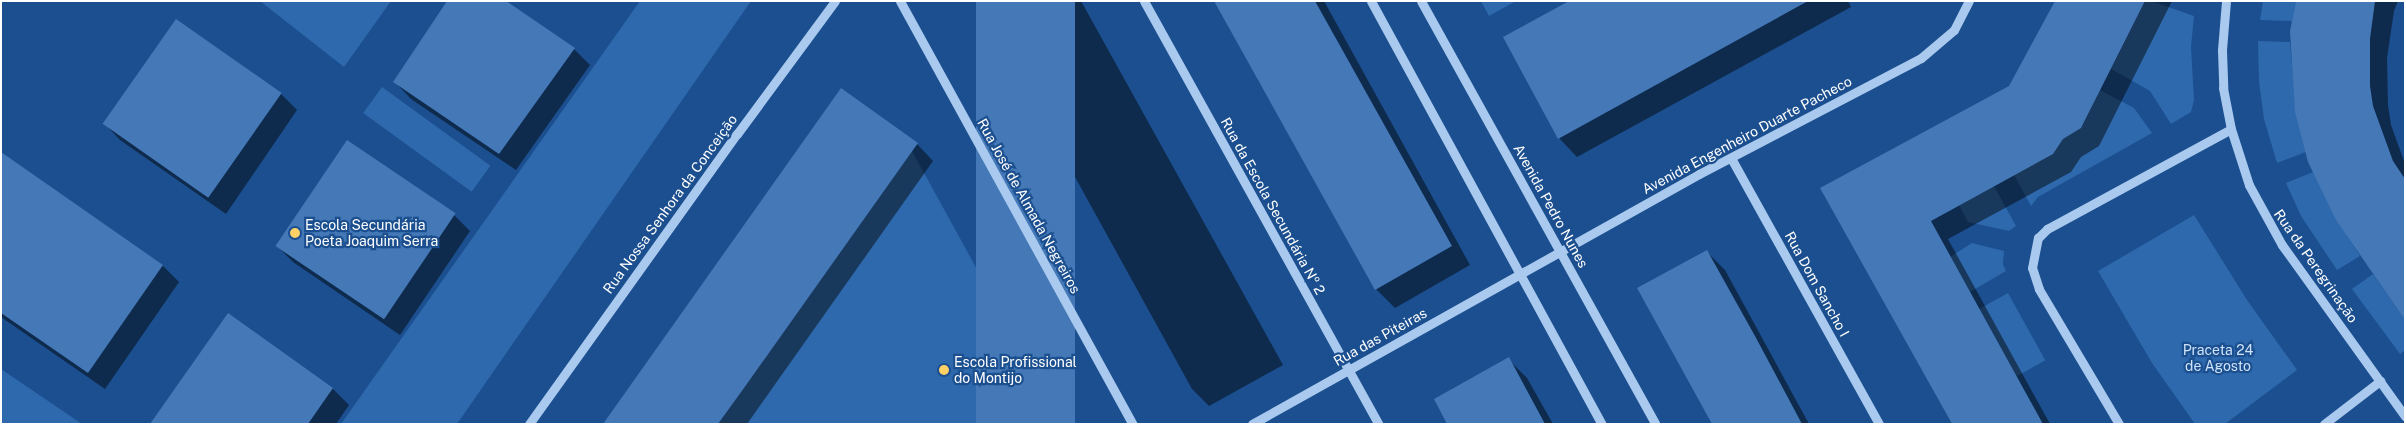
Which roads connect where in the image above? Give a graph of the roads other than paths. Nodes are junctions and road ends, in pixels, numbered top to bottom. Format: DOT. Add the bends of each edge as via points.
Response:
graph roads {
  1 [pos="835,1"];
  2 [pos="900,1"];
  3 [pos="1144,1"];
  4 [pos="1372,1"];
  5 [pos="1421,1"];
  6 [pos="1969,1"];
  7 [pos="2226,1"];
  8 [pos="2231,129"];
  9 [pos="1731,158"];
  10 [pos="1560,252"];
  11 [pos="1520,274"];
  12 [pos="1348,370"];
  13 [pos="2380,382"];
  14 [pos="2405,416"];
  15 [pos="529,424"];
  16 [pos="1133,424"];
  17 [pos="1252,424"];
  18 [pos="1378,424"];
  19 [pos="1602,424"];
  20 [pos="1655,424"];
  21 [pos="1879,424"];
  22 [pos="2118,424"];
  23 [pos="2324,424"];
  1 -- 15 [label="street, Rua Nossa Senhora da Conceição"];
  2 -- 16 [label="street, Rua José de Almada Negreiros"];
  3 -- 12 [label="street, Rua da Escola Secundária Nº 2"];
  4 -- 11 [label="street"];
  5 -- 10 [label="street, Avenida Pedro Nunes"];
  6 -- 9 [label="street, Avenida Engenheiro Duarte Pacheco" via="1954,30 1921,58"];
  7 -- 8 [label="street, Rua da Peregrinação" via="2223,88"];
  8 -- 13 [label="street, Rua da Peregrinação" via="2249,185 2265,217"];
  8 -- 22 [label="street" via="2047,229 2038,238 2032,268 2039,289"];
  9 -- 10 [label="street, Avenida Engenheiro Duarte Pacheco"];
  9 -- 21 [label="street, Rua Dom Sancho I"];
  10 -- 11 [label="street, Avenida Engenheiro Duarte Pacheco"];
  10 -- 20 [label="street, Avenida Pedro Nunes"];
  11 -- 12 [label="street, Rua das Piteiras"];
  11 -- 19 [label="street"];
  12 -- 17 [label="street, Rua das Piteiras"];
  12 -- 18 [label="street, Rua da Escola Secundária Nº 2"];
  13 -- 14 [label="street, Rua da Peregrinação"];
  13 -- 23 [label="street"];
}
